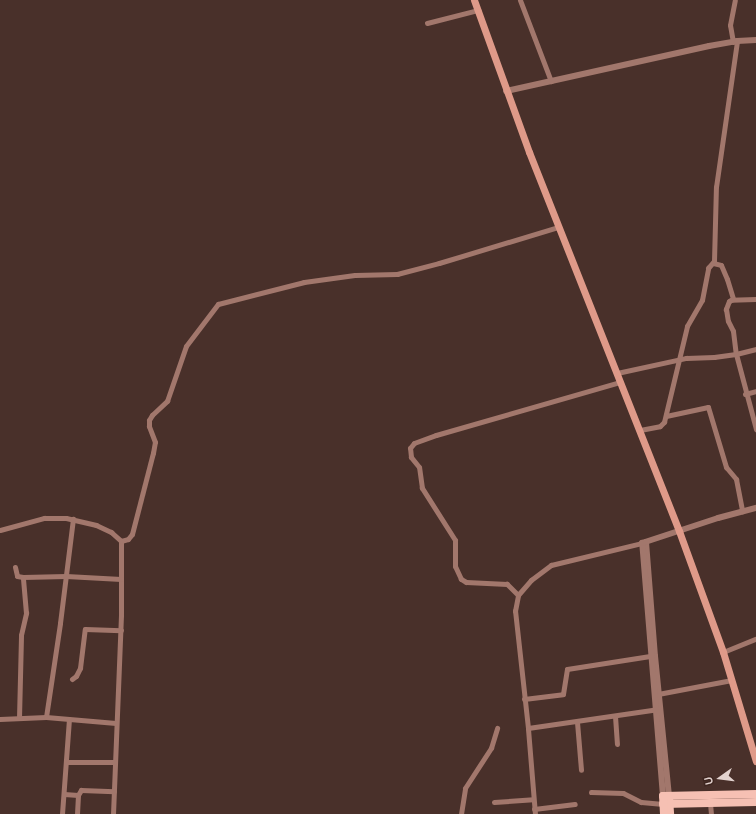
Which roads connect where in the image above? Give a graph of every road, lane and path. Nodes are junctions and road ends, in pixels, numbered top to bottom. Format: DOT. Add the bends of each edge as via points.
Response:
graph roads {
  1 [pos="474,0"];
  2 [pos="520,0"];
  3 [pos="735,0"];
  4 [pos="478,10"];
  5 [pos="428,23"];
  6 [pos="756,40"];
  7 [pos="735,41"];
  8 [pos="551,81"];
  9 [pos="506,91"];
  10 [pos="558,227"];
  11 [pos="713,263"];
  12 [pos="733,299"];
  13 [pos="756,299"];
  14 [pos="756,349"];
  15 [pos="736,354"];
  16 [pos="679,360"];
  17 [pos="617,373"];
  18 [pos="620,382"];
  19 [pos="756,391"];
  20 [pos="745,394"];
  21 [pos="666,416"];
  22 [pos="756,429"];
  23 [pos="640,430"];
  24 [pos="756,508"];
  25 [pos="742,511"];
  26 [pos="73,519"];
  27 [pos="0,530"];
  28 [pos="679,531"];
  29 [pos="121,541"];
  30 [pos="644,542"];
  31 [pos="15,567"];
  32 [pos="66,576"];
  33 [pos="23,577"];
  34 [pos="121,579"];
  35 [pos="518,595"];
  36 [pos="120,630"];
  37 [pos="756,639"];
  38 [pos="723,652"];
  39 [pos="650,656"];
  40 [pos="72,679"];
  41 [pos="732,680"];
  42 [pos="658,694"];
  43 [pos="524,699"];
  44 [pos="657,709"];
  45 [pos="615,716"];
  46 [pos="46,717"];
  47 [pos="19,718"];
  48 [pos="0,719"];
  49 [pos="69,719"];
  50 [pos="577,722"];
  51 [pos="116,723"];
  52 [pos="497,728"];
  53 [pos="528,728"];
  54 [pos="617,744"];
  55 [pos="66,762"];
  56 [pos="114,762"];
  57 [pos="756,762"];
  58 [pos="582,770"];
  59 [pos="114,791"];
  60 [pos="591,792"];
  61 [pos="64,794"];
  62 [pos="756,794"];
  63 [pos="78,795"];
  64 [pos="533,799"];
  65 [pos="666,800"];
  66 [pos="494,802"];
  67 [pos="756,802"];
  68 [pos="710,803"];
  69 [pos="575,804"];
  70 [pos="534,812"];
  71 [pos="62,814"];
  72 [pos="77,814"];
  73 [pos="113,814"];
  74 [pos="461,814"];
  75 [pos="664,814"];
  76 [pos="670,814"];
  77 [pos="711,814"];
  1 -- 4 [label="main road"];
  2 -- 8 [label="street"];
  3 -- 7 [label="street" via="730,25"];
  4 -- 5 [label="street"];
  4 -- 9 [label="main road"];
  6 -- 7 [label="street"];
  7 -- 8 [label="street"];
  7 -- 11 [label="street" via="716,187"];
  8 -- 9 [label="street"];
  9 -- 10 [label="main road"];
  10 -- 17 [label="main road"];
  10 -- 29 [label="street" via="397,274 355,275 304,282 218,304 186,346 167,401 149,420 155,442 153,453 132,534 128,539"];
  11 -- 12 [label="street" via="721,265"];
  11 -- 16 [label="street" via="708,268 702,300 687,326"];
  12 -- 13 [label="street"];
  12 -- 15 [label="street" via="729,301 726,309 733,331"];
  14 -- 15 [label="street"];
  15 -- 16 [label="street"];
  15 -- 20 [label="street"];
  16 -- 17 [label="street"];
  16 -- 21 [label="street"];
  17 -- 18 [label="main road"];
  18 -- 23 [label="main road"];
  18 -- 35 [label="street" via="436,435 414,443 410,448 411,457 419,467 422,488 455,540 455,566 461,579 466,582 507,584"];
  19 -- 20 [label="street"];
  20 -- 22 [label="street"];
  21 -- 23 [label="street" via="660,426"];
  21 -- 25 [label="street" via="708,407 726,467 738,484"];
  23 -- 28 [label="main road"];
  24 -- 25 [label="street"];
  25 -- 28 [label="street"];
  26 -- 27 [label="street" via="44,518"];
  26 -- 29 [label="street" via="96,525 111,532"];
  26 -- 32 [label="street"];
  28 -- 30 [label="street"];
  28 -- 38 [label="main road"];
  29 -- 34 [label="street"];
  30 -- 35 [label="street" via="550,565 531,580"];
  30 -- 39 [label="street"];
  30 -- 42 [label="street"];
  31 -- 33 [label="street" via="17,576"];
  32 -- 33 [label="street"];
  32 -- 34 [label="street"];
  32 -- 46 [label="street"];
  33 -- 47 [label="street" via="26,613 21,635"];
  34 -- 36 [label="street"];
  35 -- 43 [label="street" via="515,611"];
  36 -- 40 [label="street" via="85,630 80,668"];
  36 -- 51 [label="street"];
  37 -- 38 [label="street"];
  38 -- 41 [label="main road"];
  39 -- 43 [label="street" via="567,669 563,694"];
  39 -- 44 [label="street"];
  41 -- 42 [label="street"];
  41 -- 57 [label="main road"];
  42 -- 44 [label="street"];
  43 -- 53 [label="street"];
  44 -- 45 [label="street"];
  44 -- 65 [label="street"];
  45 -- 50 [label="street"];
  45 -- 54 [label="street"];
  46 -- 47 [label="street"];
  46 -- 49 [label="street"];
  47 -- 48 [label="street"];
  49 -- 51 [label="street"];
  49 -- 55 [label="street"];
  50 -- 53 [label="street"];
  50 -- 58 [label="street"];
  51 -- 56 [label="street"];
  52 -- 74 [label="street" via="488,754 465,788"];
  53 -- 64 [label="street"];
  55 -- 56 [label="street"];
  55 -- 61 [label="street"];
  56 -- 59 [label="street"];
  59 -- 63 [label="street" via="83,790"];
  59 -- 73 [label="street"];
  60 -- 65 [label="street" via="623,793 641,802"];
  61 -- 63 [label="street"];
  61 -- 71 [label="street"];
  62 -- 65 [label="main road"];
  63 -- 72 [label="street"];
  64 -- 66 [label="street"];
  64 -- 70 [label="street"];
  65 -- 68 [label="main road"];
  65 -- 75 [label="main road"];
  65 -- 76 [label="main road"];
  67 -- 68 [label="main road"];
  68 -- 77 [label="street"];
  69 -- 70 [label="street"];
}
